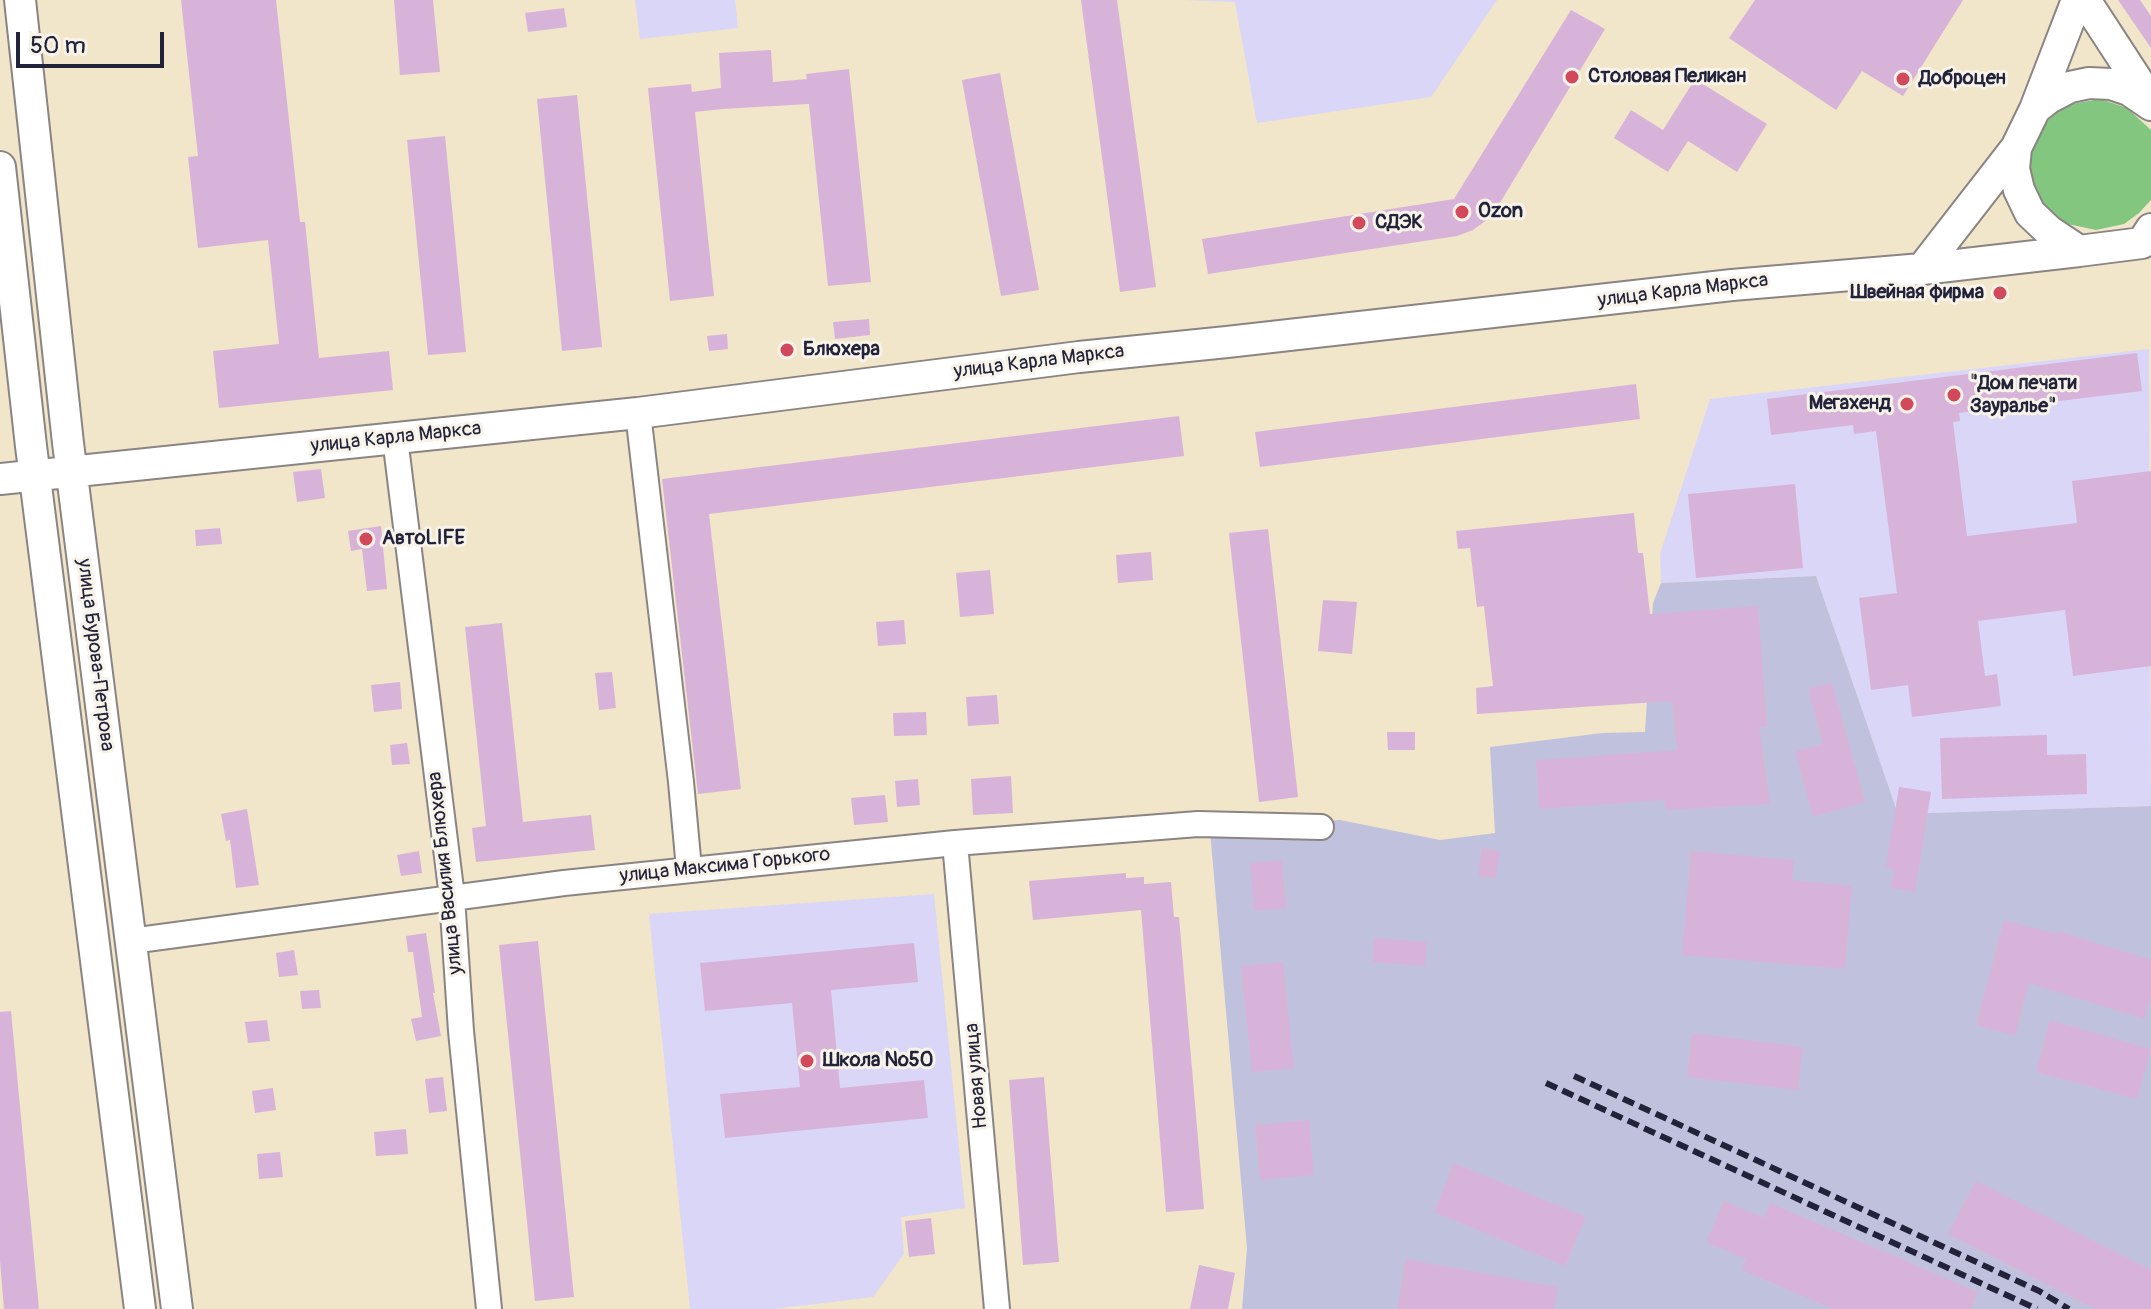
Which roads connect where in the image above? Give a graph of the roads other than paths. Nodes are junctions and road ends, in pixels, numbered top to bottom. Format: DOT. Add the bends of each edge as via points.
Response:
graph roads {
  1 [pos="20,0"];
  2 [pos="2077,0"];
  3 [pos="2085,0"];
  4 [pos="2151,103"];
  5 [pos="2035,109"];
  6 [pos="2016,148"];
  7 [pos="0,167"];
  8 [pos="2148,238"];
  9 [pos="2079,251"];
  10 [pos="1922,269"];
  11 [pos="638,413"];
  12 [pos="395,438"];
  13 [pos="72,473"];
  14 [pos="35,475"];
  15 [pos="0,479"];
  16 [pos="1321,827"];
  17 [pos="955,843"];
  18 [pos="689,869"];
  19 [pos="452,897"];
  20 [pos="131,941"];
  21 [pos="140,1309"];
  22 [pos="177,1309"];
  23 [pos="489,1309"];
  24 [pos="997,1309"];
  1 -- 13 [label="main road, улица Бурова-Петрова"];
  2 -- 5 [label="main road"];
  3 -- 4 [label="main road"];
  4 -- 5 [label="main road" via="2111,84 2089,83 2070,87"];
  5 -- 6 [label="main road"];
  6 -- 9 [label="main road" via="2014,169 2030,213"];
  6 -- 10 [label="main road"];
  7 -- 14 [label="main road, улица Бурова-Петрова"];
  8 -- 9 [label="main road, улица Карла Маркса"];
  9 -- 10 [label="main road, улица Карла Маркса"];
  10 -- 11 [label="main road, улица Карла Маркса" via="1079,357"];
  11 -- 12 [label="main road, улица Карла Маркса"];
  11 -- 18 [label="street"];
  12 -- 13 [label="main road, улица Карла Маркса"];
  12 -- 19 [label="street, улица Василия Блюхера"];
  13 -- 14 [label="main road, улица Карла Маркса"];
  13 -- 20 [label="main road, улица Бурова-Петрова"];
  14 -- 15 [label="main road, улица Карла Маркса"];
  14 -- 21 [label="main road, улица Бурова-Петрова"];
  16 -- 17 [label="street, улица Максима Горького" via="1198,824"];
  17 -- 18 [label="street, улица Максима Горького"];
  17 -- 24 [label="street, Новая улица"];
  18 -- 19 [label="street, улица Максима Горького"];
  19 -- 20 [label="street, улица Максима Горького"];
  19 -- 23 [label="street, улица Василия Блюхера"];
  20 -- 22 [label="main road, улица Бурова-Петрова"];
}
